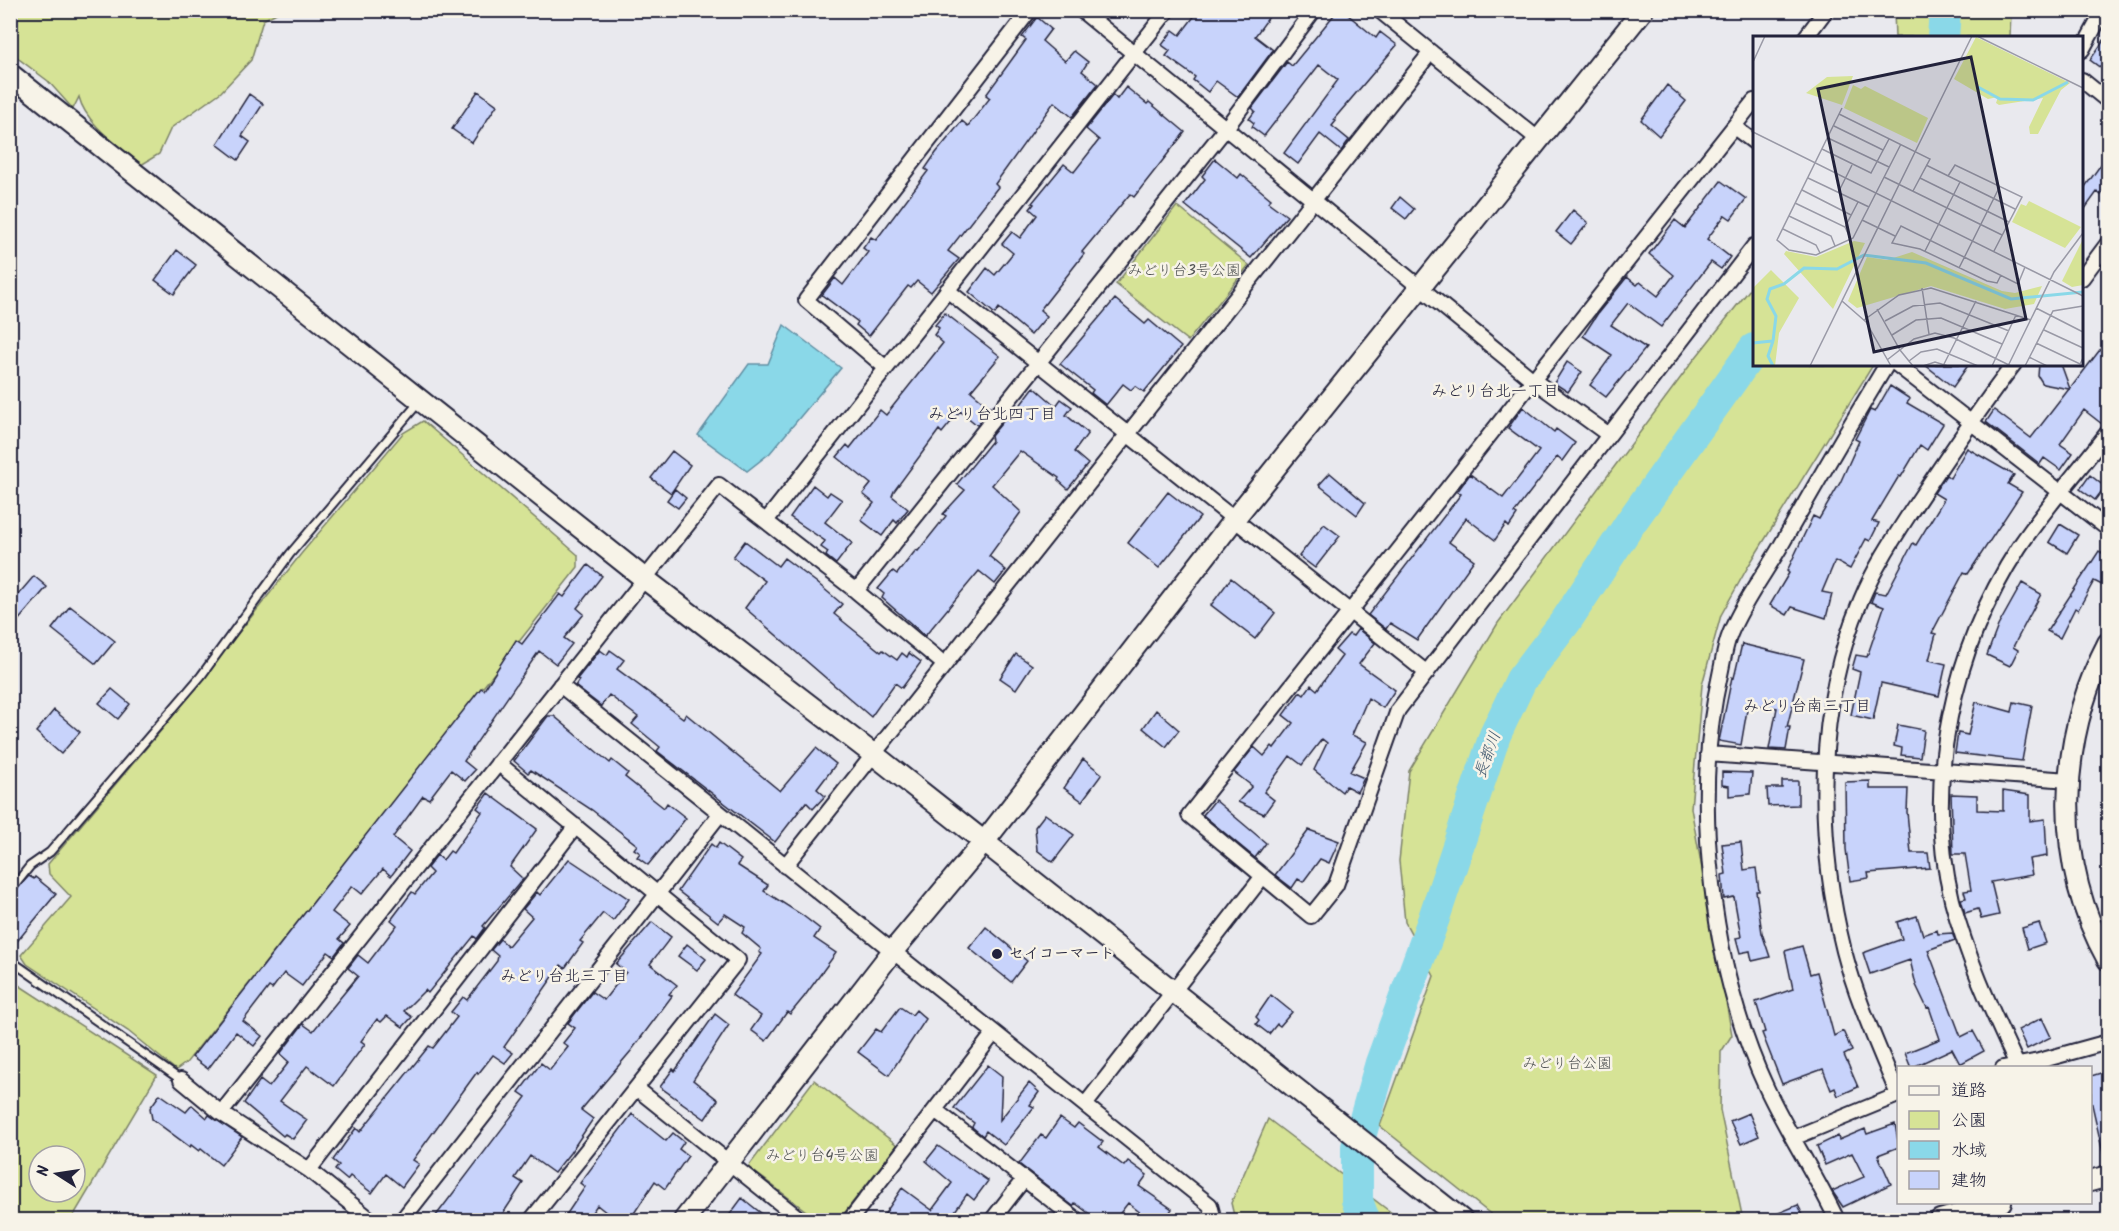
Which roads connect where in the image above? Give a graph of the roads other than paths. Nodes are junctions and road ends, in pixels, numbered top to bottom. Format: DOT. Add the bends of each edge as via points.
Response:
graph roads {
  1 [pos="1030,10"];
  2 [pos="1081,10"];
  3 [pos="1168,10"];
  4 [pos="1314,10"];
  5 [pos="1379,10"];
  6 [pos="1643,10"];
  7 [pos="1826,10"];
  8 [pos="2104,10"];
  9 [pos="1806,36"];
  10 [pos="2083,48"];
  11 [pos="1431,52"];
  12 [pos="1134,53"];
  13 [pos="10,74"];
  14 [pos="2083,81"];
  15 [pos="2109,100"];
  16 [pos="1753,103"];
  17 [pos="1734,127"];
  18 [pos="1226,128"];
  19 [pos="1539,140"];
  20 [pos="1753,141"];
  21 [pos="1314,200"];
  22 [pos="2109,243"];
  23 [pos="1753,249"];
  24 [pos="2083,277"];
  25 [pos="1421,287"];
  26 [pos="947,290"];
  27 [pos="1038,363"];
  28 [pos="1886,366"];
  29 [pos="1899,366"];
  30 [pos="2012,366"];
  31 [pos="886,368"];
  32 [pos="1533,380"];
  33 [pos="421,400"];
  34 [pos="1969,421"];
  35 [pos="2109,432"];
  36 [pos="1127,435"];
  37 [pos="1609,435"];
  38 [pos="2061,492"];
  39 [pos="1234,518"];
  40 [pos="766,521"];
  41 [pos="2109,529"];
  42 [pos="645,579"];
  43 [pos="856,591"];
  44 [pos="1349,613"];
  45 [pos="2109,643"];
  46 [pos="944,664"];
  47 [pos="1426,673"];
  48 [pos="560,685"];
  49 [pos="873,754"];
  50 [pos="1708,754"];
  51 [pos="1826,761"];
  52 [pos="498,762"];
  53 [pos="1942,771"];
  54 [pos="2069,780"];
  55 [pos="720,814"];
  56 [pos="576,826"];
  57 [pos="984,842"];
  58 [pos="785,866"];
  59 [pos="1263,876"];
  60 [pos="10,891"];
  61 [pos="658,893"];
  62 [pos="892,952"];
  63 [pos="10,960"];
  64 [pos="2109,960"];
  65 [pos="1173,992"];
  66 [pos="994,1033"];
  67 [pos="2109,1042"];
  68 [pos="2018,1065"];
  69 [pos="2013,1066"];
  70 [pos="181,1080"];
  71 [pos="636,1088"];
  72 [pos="1897,1092"];
  73 [pos="1897,1095"];
  74 [pos="1085,1105"];
  75 [pos="935,1110"];
  76 [pos="221,1113"];
  77 [pos="1793,1138"];
  78 [pos="729,1162"];
  79 [pos="309,1170"];
  80 [pos="2109,1176"];
  81 [pos="1024,1179"];
  82 [pos="2092,1181"];
  83 [pos="1998,1204"];
  84 [pos="371,1221"];
  85 [pos="402,1221"];
  86 [pos="531,1221"];
  87 [pos="684,1221"];
  88 [pos="801,1221"];
  89 [pos="850,1221"];
  90 [pos="992,1221"];
  91 [pos="1077,1221"];
  92 [pos="1214,1221"];
  93 [pos="1462,1221"];
  94 [pos="1837,1221"];
  95 [pos="1940,1221"];
  1 -- 31 [label="street" via="806,300"];
  2 -- 12 [label="street"];
  3 -- 12 [label="street"];
  4 -- 18 [label="street"];
  5 -- 11 [label="street"];
  6 -- 19 [label="street"];
  7 -- 9 [label="street"];
  8 -- 10 [label="street"];
  11 -- 19 [label="street"];
  11 -- 21 [label="street"];
  12 -- 18 [label="street"];
  12 -- 26 [label="street"];
  13 -- 33 [label="street"];
  14 -- 15 [label="street"];
  16 -- 17 [label="street"];
  17 -- 20 [label="street"];
  17 -- 32 [label="street"];
  18 -- 21 [label="street"];
  18 -- 27 [label="street"];
  19 -- 25 [label="street"];
  21 -- 25 [label="street"];
  21 -- 36 [label="street"];
  22 -- 24 [label="street"];
  23 -- 37 [label="street"];
  25 -- 32 [label="street"];
  25 -- 39 [label="street"];
  26 -- 27 [label="street"];
  26 -- 31 [label="street"];
  27 -- 36 [label="street"];
  27 -- 43 [label="street"];
  28 -- 50 [label="street" via="1730,634"];
  29 -- 34 [label="street"];
  30 -- 34 [label="street"];
  31 -- 40 [label="street"];
  32 -- 37 [label="street"];
  32 -- 44 [label="street"];
  33 -- 42 [label="street"];
  33 -- 60 [label="lane" via="290,554 201,676 50,852 30,866"];
  34 -- 38 [label="street"];
  34 -- 51 [label="street" via="1899,530 1861,600 1839,673"];
  35 -- 38 [label="street"];
  36 -- 39 [label="street"];
  36 -- 46 [label="street"];
  37 -- 47 [label="street"];
  38 -- 41 [label="street"];
  38 -- 53 [label="street" via="2019,548 1975,631 1954,698"];
  39 -- 44 [label="street"];
  39 -- 57 [label="street"];
  40 -- 42 [label="street" via="719,484"];
  40 -- 43 [label="street"];
  42 -- 48 [label="street"];
  42 -- 49 [label="street"];
  43 -- 46 [label="street"];
  44 -- 47 [label="street"];
  44 -- 59 [label="street" via="1189,815"];
  45 -- 54 [label="street" via="2078,720"];
  46 -- 49 [label="street"];
  47 -- 59 [label="street" via="1398,710 1336,885 1311,916"];
  48 -- 52 [label="street"];
  48 -- 55 [label="street"];
  49 -- 57 [label="street"];
  49 -- 58 [label="street"];
  50 -- 51 [label="street"];
  50 -- 77 [label="street" via="1707,830 1722,945 1747,1038 1767,1089"];
  51 -- 53 [label="street"];
  51 -- 72 [label="street" via="1827,856 1840,934 1858,994"];
  52 -- 56 [label="street"];
  52 -- 76 [label="street"];
  53 -- 54 [label="street"];
  53 -- 68 [label="street" via="1944,854 1952,899 1986,998"];
  54 -- 64 [label="street" via="2069,830 2079,883 2092,926"];
  55 -- 58 [label="street"];
  55 -- 61 [label="street"];
  56 -- 61 [label="street"];
  56 -- 79 [label="street"];
  57 -- 62 [label="street"];
  57 -- 65 [label="street"];
  58 -- 62 [label="street"];
  59 -- 65 [label="street"];
  61 -- 71 [label="street" via="738,960"];
  61 -- 85 [label="street"];
  62 -- 66 [label="street"];
  62 -- 78 [label="street"];
  63 -- 70 [label="lane"];
  65 -- 74 [label="street"];
  65 -- 93 [label="street"];
  66 -- 74 [label="street"];
  66 -- 75 [label="street"];
  67 -- 68 [label="street"];
  68 -- 69 [label="street"];
  70 -- 76 [label="street"];
  71 -- 78 [label="street"];
  71 -- 86 [label="street"];
  73 -- 77 [label="street"];
  74 -- 92 [label="street" via="1210,1205"];
  75 -- 81 [label="street"];
  75 -- 89 [label="street"];
  76 -- 79 [label="street"];
  77 -- 94 [label="street"];
  78 -- 87 [label="street"];
  78 -- 88 [label="street"];
  79 -- 84 [label="street"];
  80 -- 82 [label="street"];
  81 -- 90 [label="street"];
  81 -- 91 [label="street"];
  83 -- 95 [label="street"];
}
